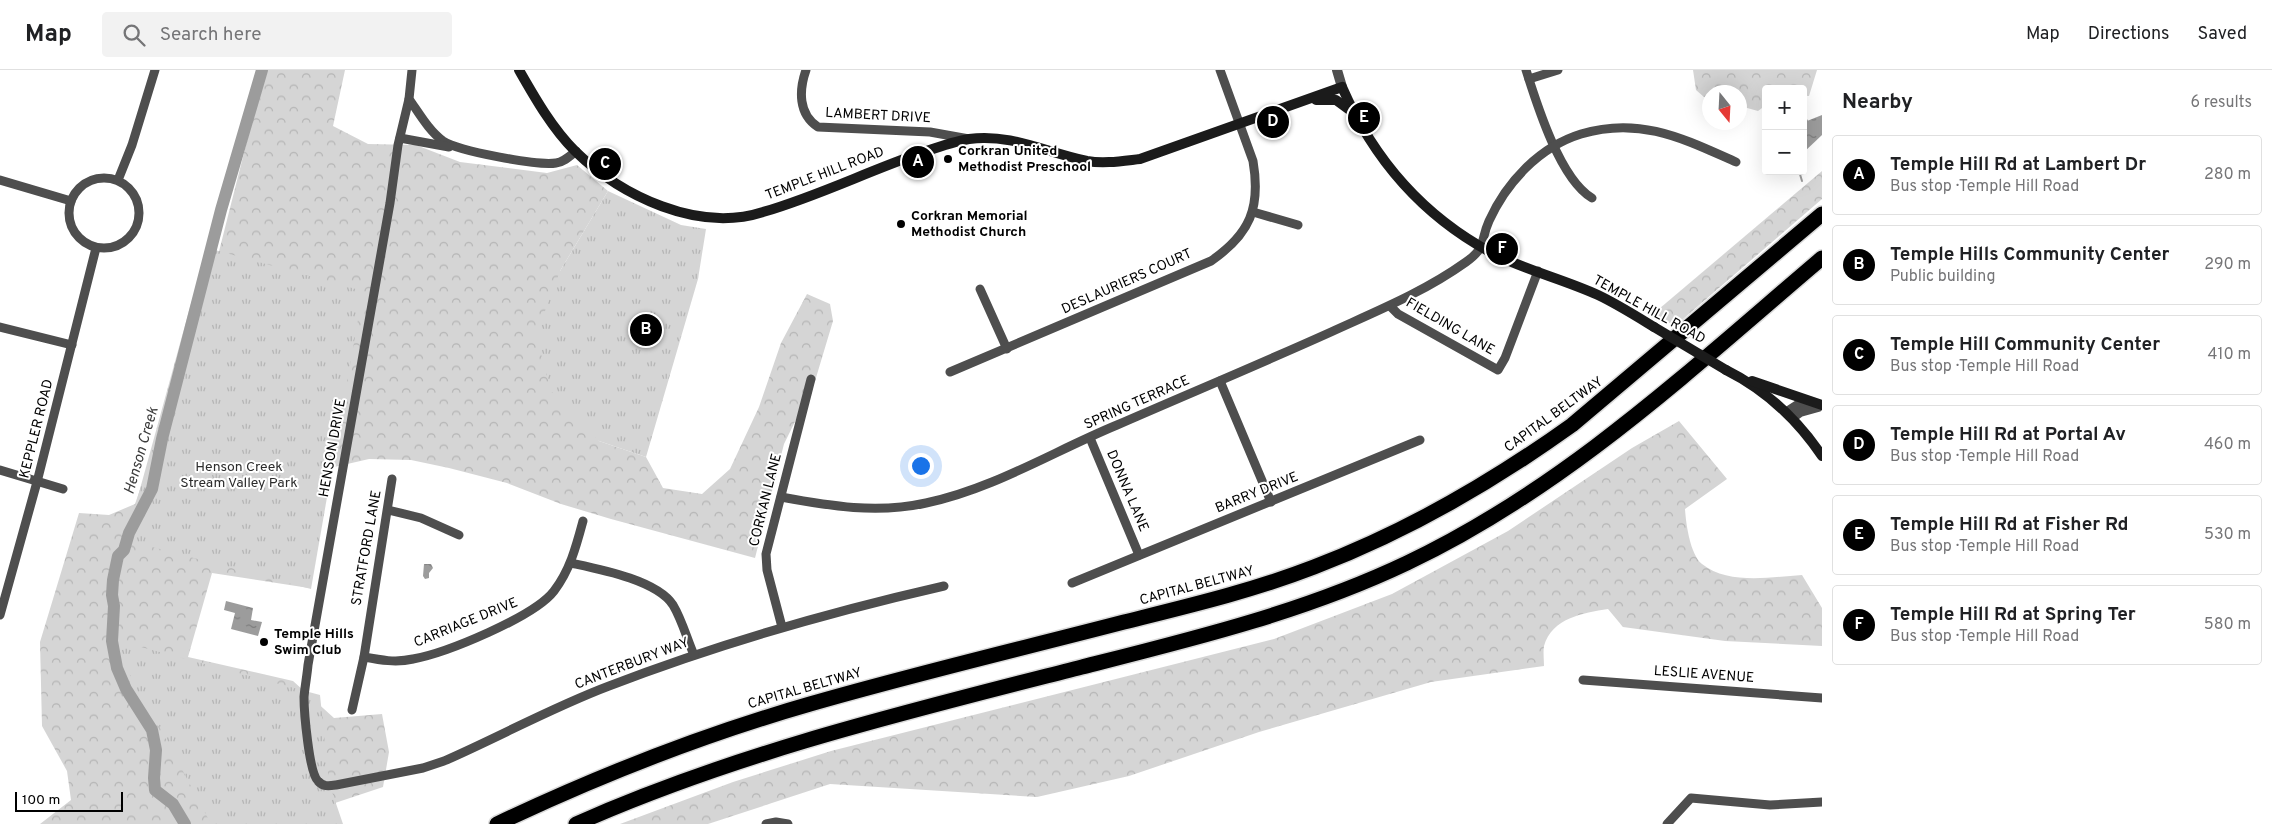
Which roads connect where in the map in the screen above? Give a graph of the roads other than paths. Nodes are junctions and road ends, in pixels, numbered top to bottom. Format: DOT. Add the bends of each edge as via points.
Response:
graph roads {
  1 [pos="154,70"];
  2 [pos="412,70"];
  3 [pos="519,70"];
  4 [pos="806,70"];
  5 [pos="1220,70"];
  6 [pos="1337,70"];
  7 [pos="1558,70"];
  8 [pos="1528,74"];
  9 [pos="1342,87"];
  10 [pos="409,99"];
  11 [pos="1298,103"];
  12 [pos="1355,115"];
  13 [pos="1239,123"];
  14 [pos="400,138"];
  15 [pos="969,139"];
  16 [pos="1555,147"];
  17 [pos="457,148"];
  18 [pos="576,151"];
  19 [pos="1736,162"];
  20 [pos="0,180"];
  21 [pos="118,180"];
  22 [pos="1592,198"];
  23 [pos="71,201"];
  24 [pos="1253,212"];
  25 [pos="1822,214"];
  26 [pos="1298,225"];
  27 [pos="1482,247"];
  28 [pos="96,248"];
  29 [pos="1822,258"];
  30 [pos="1538,271"];
  31 [pos="980,289"];
  32 [pos="1390,306"];
  33 [pos="0,327"];
  34 [pos="72,345"];
  35 [pos="1007,349"];
  36 [pos="950,372"];
  37 [pos="1736,375"];
  38 [pos="811,379"];
  39 [pos="1220,382"];
  40 [pos="1822,405"];
  41 [pos="1790,415"];
  42 [pos="1090,438"];
  43 [pos="1420,440"];
  44 [pos="1822,456"];
  45 [pos="0,470"];
  46 [pos="392,479"];
  47 [pos="38,482"];
  48 [pos="62,489"];
  49 [pos="781,497"];
  50 [pos="1271,502"];
  51 [pos="388,510"];
  52 [pos="583,521"];
  53 [pos="459,535"];
  54 [pos="1139,555"];
  55 [pos="571,563"];
  56 [pos="1072,583"];
  57 [pos="944,586"];
  58 [pos="1,605"];
  59 [pos="0,615"];
  60 [pos="782,627"];
  61 [pos="694,655"];
  62 [pos="364,657"];
  63 [pos="1583,680"];
  64 [pos="1822,698"];
  65 [pos="352,710"];
  66 [pos="336,785"];
  67 [pos="1822,802"];
  68 [pos="497,824"];
  69 [pos="576,824"];
  70 [pos="766,824"];
  71 [pos="788,824"];
  72 [pos="1667,824"];
  1 -- 21 [label="street"];
  2 -- 10 [label="street, HENSON DRIVE"];
  3 -- 18 [label="main road, TEMPLE HILL ROAD" via="550,121"];
  4 -- 15 [label="street, LAMBERT DRIVE" via="801,87 803,106 810,122 818,127 930,132"];
  5 -- 13 [label="street"];
  6 -- 9 [label="street"];
  7 -- 8 [label="street"];
  8 -- 16 [label="street"];
  9 -- 11 [label="main road, TEMPLE HILL ROAD"];
  9 -- 12 [label="main road, TEMPLE HILL ROAD"];
  10 -- 14 [label="street, HENSON DRIVE"];
  10 -- 17 [label="street" via="435,135"];
  11 -- 12 [label="main road" via="1336,100"];
  11 -- 13 [label="main road, TEMPLE HILL ROAD"];
  12 -- 27 [label="main road, TEMPLE HILL ROAD" via="1380,156 1408,190 1444,222"];
  13 -- 15 [label="main road, TEMPLE HILL ROAD" via="1140,159 1119,161 1088,161 992,137"];
  13 -- 24 [label="street" via="1255,173"];
  14 -- 17 [label="street"];
  14 -- 66 [label="street, HENSON DRIVE" via="304,698 314,776 322,784"];
  15 -- 18 [label="main road, TEMPLE HILL ROAD" via="900,160 762,213 721,218 697,217 654,204 606,175"];
  16 -- 19 [label="street" via="1570,138 1596,130 1646,128 1664,132"];
  16 -- 22 [label="street" via="1581,192"];
  16 -- 27 [label="street" via="1528,166 1507,189 1487,223"];
  17 -- 18 [label="street" via="548,164 565,160"];
  20 -- 23 [label="street"];
  21 -- 23 [label="street" via="90,181 76,192"];
  21 -- 28 [label="street" via="133,193 139,220 136,229 123,243"];
  23 -- 28 [label="street" via="71,226 81,240"];
  24 -- 26 [label="street"];
  24 -- 35 [label="street, DESLAURIERS COURT" via="1237,240 1211,261"];
  25 -- 68 [label="highway, CAPITAL BELTWAY" via="1572,425 1466,495 1394,533 1314,567 1237,592 752,721 595,779"];
  27 -- 30 [label="main road, TEMPLE HILL ROAD"];
  27 -- 32 [label="street, SPRING TERRACE" via="1455,269"];
  28 -- 34 [label="street, KEPPLER ROAD"];
  29 -- 69 [label="highway" via="1589,454 1489,520 1406,564 1324,598 1226,630 763,752"];
  30 -- 32 [label="street, FIELDING LANE" via="1498,370 1398,314"];
  30 -- 37 [label="main road, TEMPLE HILL ROAD, bridge" via="1598,295"];
  31 -- 35 [label="street"];
  32 -- 39 [label="street, SPRING TERRACE"];
  33 -- 34 [label="street"];
  34 -- 47 [label="street, KEPPLER ROAD"];
  35 -- 36 [label="street, DESLAURIERS COURT"];
  37 -- 40 [label="main road"];
  37 -- 41 [label="main road, TEMPLE HILL ROAD"];
  38 -- 49 [label="street, CORKAN LANE"];
  39 -- 42 [label="street, SPRING TERRACE"];
  39 -- 50 [label="street"];
  40 -- 41 [label="street"];
  41 -- 44 [label="main road, TEMPLE HILL ROAD"];
  42 -- 49 [label="street, SPRING TERRACE" via="954,496 926,503 894,509 865,509"];
  42 -- 54 [label="street, DONNA LANE"];
  43 -- 50 [label="street, BARRY DRIVE"];
  45 -- 47 [label="street"];
  46 -- 51 [label="street, STRATFORD LANE"];
  47 -- 48 [label="street"];
  47 -- 58 [label="street, KEPPLER ROAD"];
  49 -- 60 [label="street, CORKAN LANE" via="766,554"];
  50 -- 54 [label="street, BARRY DRIVE"];
  51 -- 53 [label="street" via="420,518"];
  51 -- 62 [label="street, STRATFORD LANE"];
  52 -- 55 [label="street, CARRIAGE DRIVE"];
  54 -- 56 [label="street, BARRY DRIVE"];
  55 -- 61 [label="street" via="646,583 665,595 677,613"];
  55 -- 62 [label="street, CARRIAGE DRIVE" via="552,593 516,620 442,651 414,659 394,662"];
  57 -- 60 [label="street, CANTERBURY WAY"];
  58 -- 59 [label="street, KEPPLER ROAD"];
  60 -- 61 [label="street, CANTERBURY WAY"];
  61 -- 66 [label="street, CANTERBURY WAY" via="608,686 444,761"];
  62 -- 65 [label="street, STRATFORD LANE"];
  63 -- 64 [label="street, LESLIE AVENUE"];
  67 -- 72 [label="street" via="1770,805 1691,798"];
  70 -- 71 [label="street"];
}
